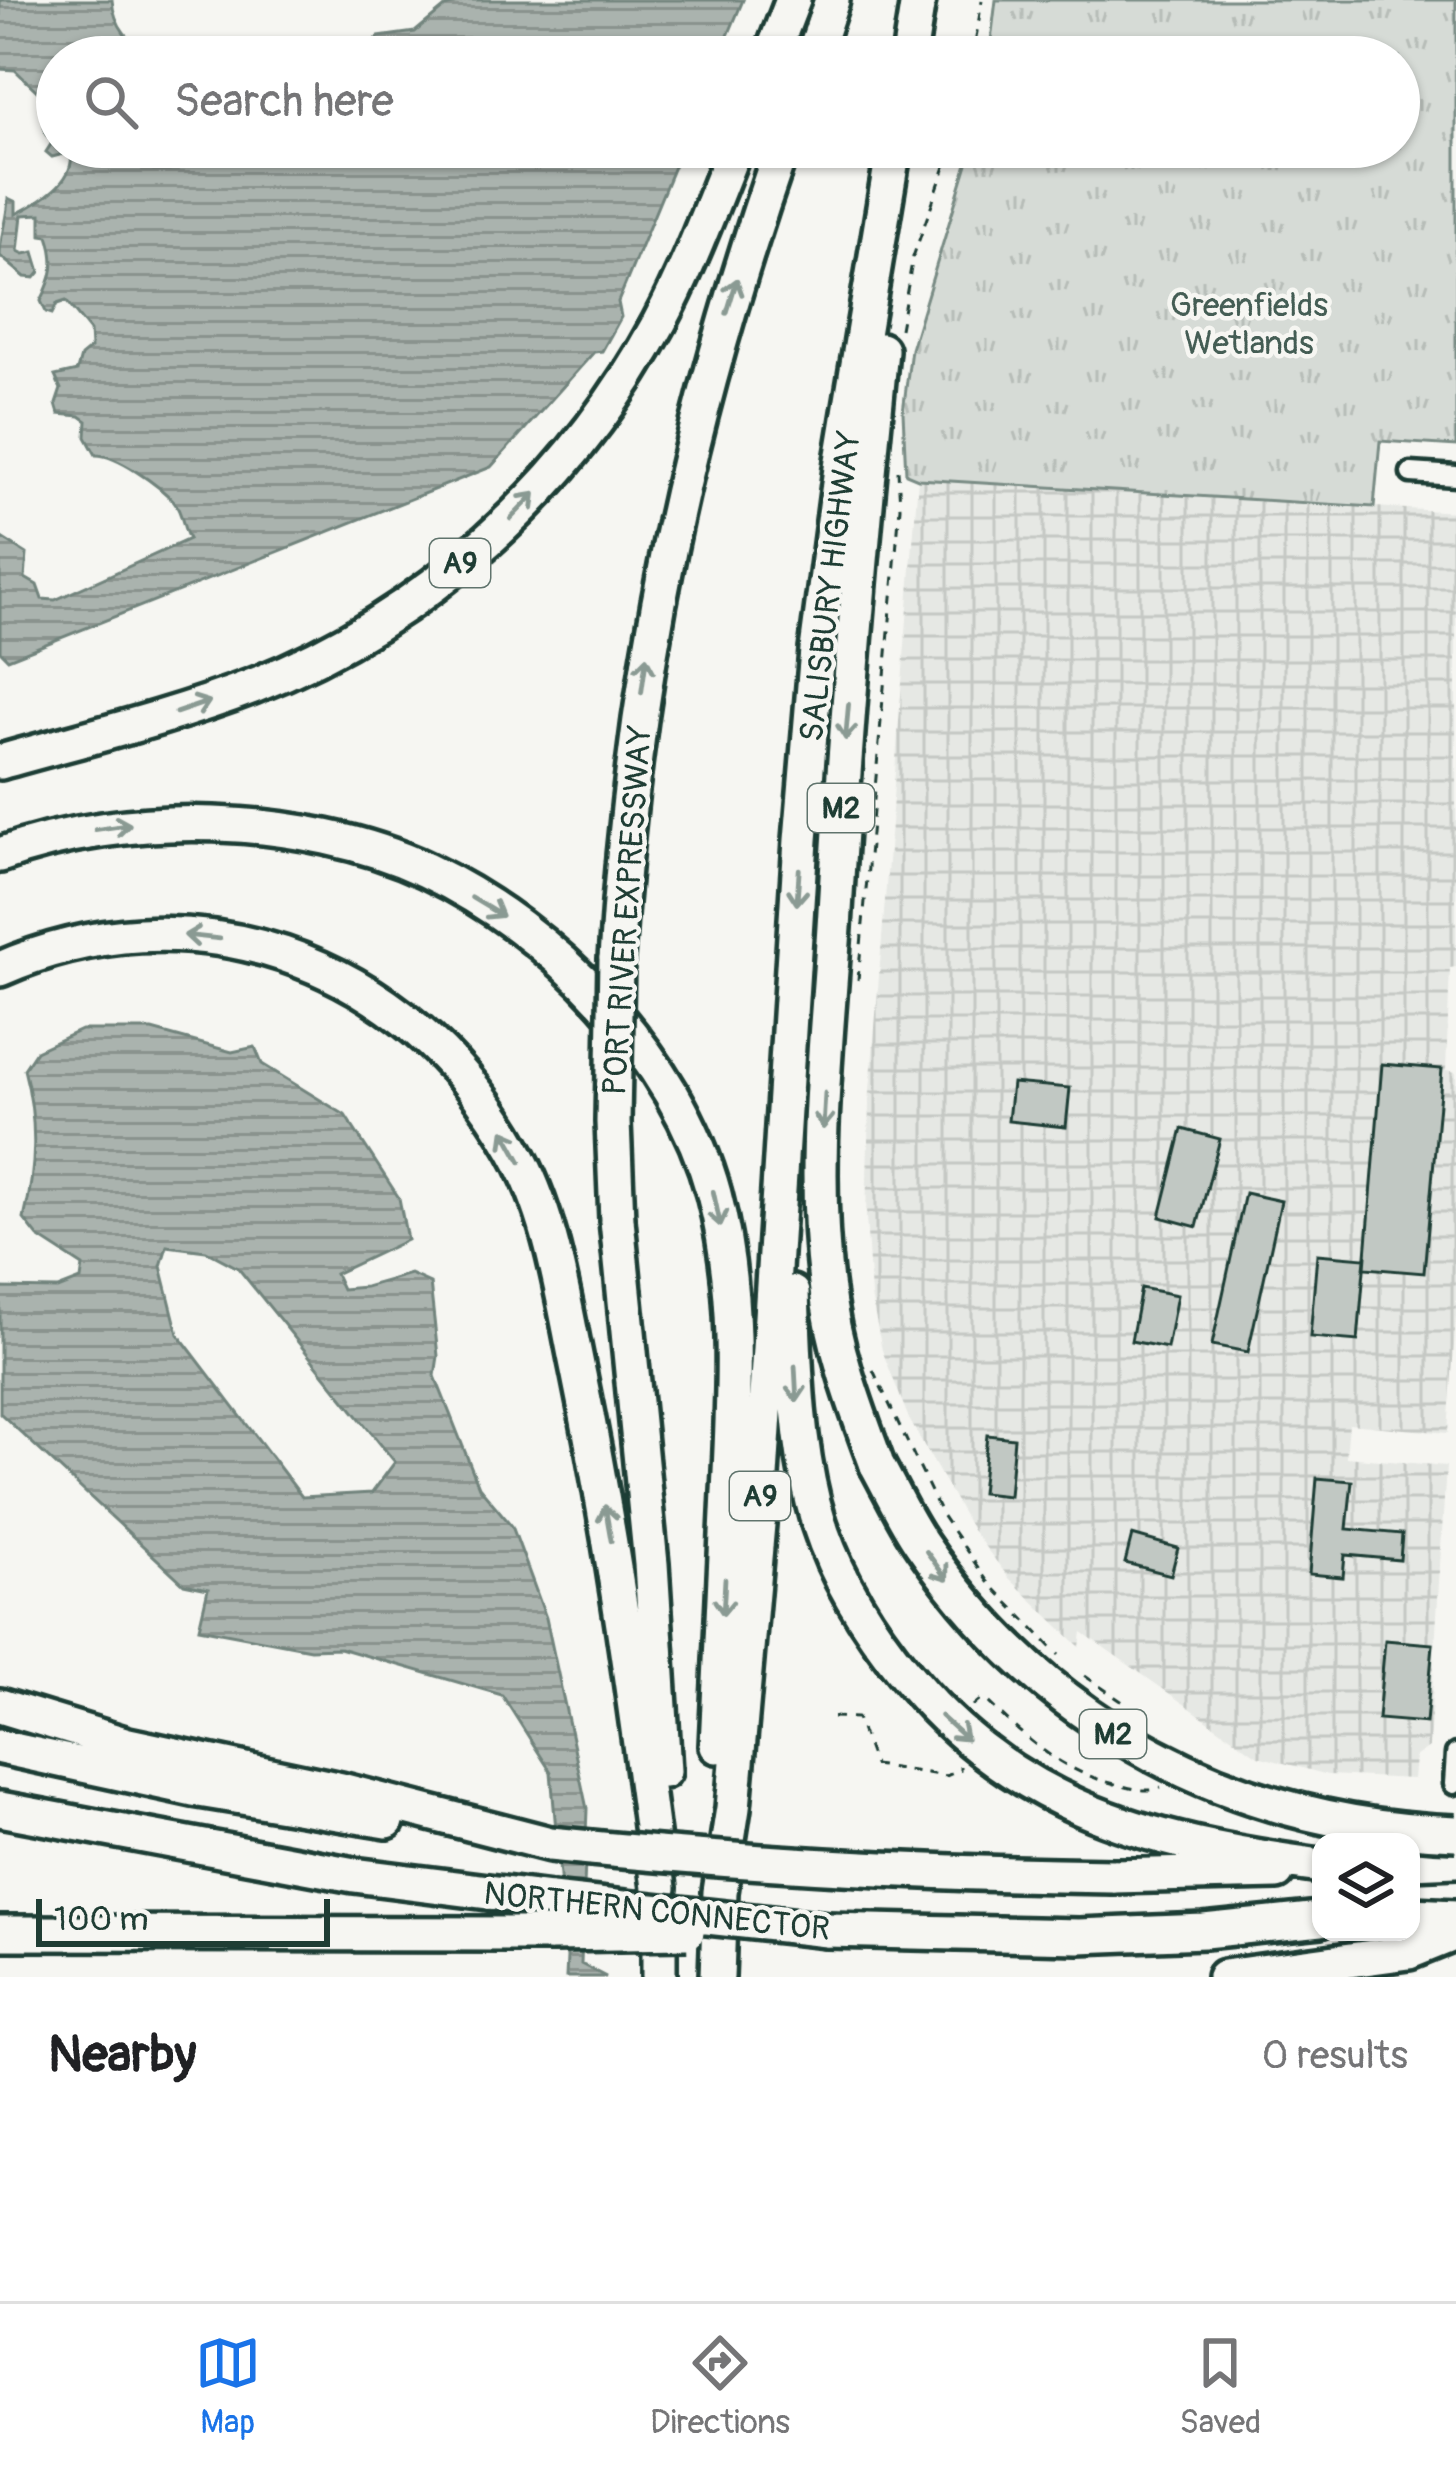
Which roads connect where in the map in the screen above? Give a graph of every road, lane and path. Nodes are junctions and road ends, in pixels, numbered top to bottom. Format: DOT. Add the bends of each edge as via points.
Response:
graph roads {
  1 [pos="793,0"];
  2 [pos="832,0"];
  3 [pos="918,0"];
  4 [pos="934,0"];
  5 [pos="982,0"];
  6 [pos="779,36"];
  7 [pos="820,36"];
  8 [pos="912,36"];
  9 [pos="929,36"];
  10 [pos="976,36"];
  11 [pos="726,168"];
  12 [pos="775,168"];
  13 [pos="891,168"];
  14 [pos="908,168"];
  15 [pos="945,168"];
  16 [pos="898,344"];
  17 [pos="895,455"];
  18 [pos="1411,473"];
  19 [pos="1456,476"];
  20 [pos="0,762"];
  21 [pos="0,855"];
  22 [pos="0,969"];
  23 [pos="854,994"];
  24 [pos="786,1099"];
  25 [pos="871,1366"];
  26 [pos="0,1706"];
  27 [pos="1127,1706"];
  28 [pos="833,1717"];
  29 [pos="953,1729"];
  30 [pos="0,1747"];
  31 [pos="1456,1754"];
  32 [pos="1454,1784"];
  33 [pos="1149,1792"];
  34 [pos="0,1809"];
  35 [pos="1456,1833"];
  36 [pos="550,1844"];
  37 [pos="1456,1860"];
  38 [pos="1420,1862"];
  39 [pos="1312,1866"];
  40 [pos="1312,1868"];
  41 [pos="1420,1874"];
  42 [pos="1456,1874"];
  43 [pos="659,1888"];
  44 [pos="720,1892"];
  45 [pos="1420,1916"];
  46 [pos="1456,1918"];
  47 [pos="1312,1920"];
  48 [pos="827,1930"];
  49 [pos="8,1933"];
  50 [pos="1456,1933"];
  51 [pos="659,1977"];
  52 [pos="717,1977"];
  53 [pos="1224,1977"];
  1 -- 6 [label="highway"];
  2 -- 7 [label="highway"];
  3 -- 8 [label="highway"];
  4 -- 9 [label="highway"];
  5 -- 10 [label="path"];
  20 -- 11 [label="highway, A9, one-way" via="163,718 297,667 401,608 487,541 550,479 641,354"];
  43 -- 12 [label="highway, PORT RIVER EXPRESSWAY, one-way, bridge" via="660,1684 617,1220 616,959 629,791 661,577 714,354"];
  13 -- 24 [label="highway, SALISBURY HIGHWAY / A9, one-way" via="818,650"];
  14 -- 35 [label="highway, M2, one-way, bridge" via="881,342 843,762 821,1158 830,1305 851,1396 878,1466 956,1592 1027,1669 1112,1733 1280,1808 1378,1829"];
  15 -- 16 [label="path" via="913,257"];
  17 -- 23 [label="path" via="900,507"];
  18 -- 19 [label="street"];
  21 -- 44 [label="highway, one-way" via="136,824 252,827 347,843 426,870 529,933 609,1005 652,1061 713,1190 731,1277"];
  43 -- 22 [label="highway, one-way" via="627,1629 565,1306 536,1195 488,1106 416,1026 317,965 262,947 140,933 88,939"];
  24 -- 29 [label="highway, one-way" via="796,1396 813,1503 858,1612"];
  24 -- 44 [label="highway, A9" via="758,1524"];
  25 -- 27 [label="path" via="942,1515 988,1582 1068,1664"];
  26 -- 36 [label="highway" via="128,1745"];
  28 -- 29 [label="path" via="857,1718 874,1765 946,1776 960,1770 943,1745"];
  29 -- 33 [label="path" via="988,1702 1034,1748 1082,1776"];
  29 -- 39 [label="highway" via="1033,1787 1122,1826"];
  30 -- 36 [label="highway, NORTHERN CONNECTOR" via="194,1790"];
  31 -- 32 [label="street"];
  34 -- 48 [label="highway, NORTHERN CONNECTOR, bridge" via="354,1875"];
  36 -- 40 [label="highway, NORTHERN CONNECTOR, bridge" via="972,1875"];
  37 -- 38 [label="highway"];
  41 -- 42 [label="highway"];
  43 -- 51 [label="highway, PORT RIVER EXPRESSWAY"];
  44 -- 52 [label="highway, A9"];
  45 -- 46 [label="highway"];
  47 -- 48 [label="highway, NORTHERN CONNECTOR" via="1079,1936"];
  48 -- 49 [label="highway, bridge"];
  50 -- 53 [label="highway" via="1408,1952"];
}
